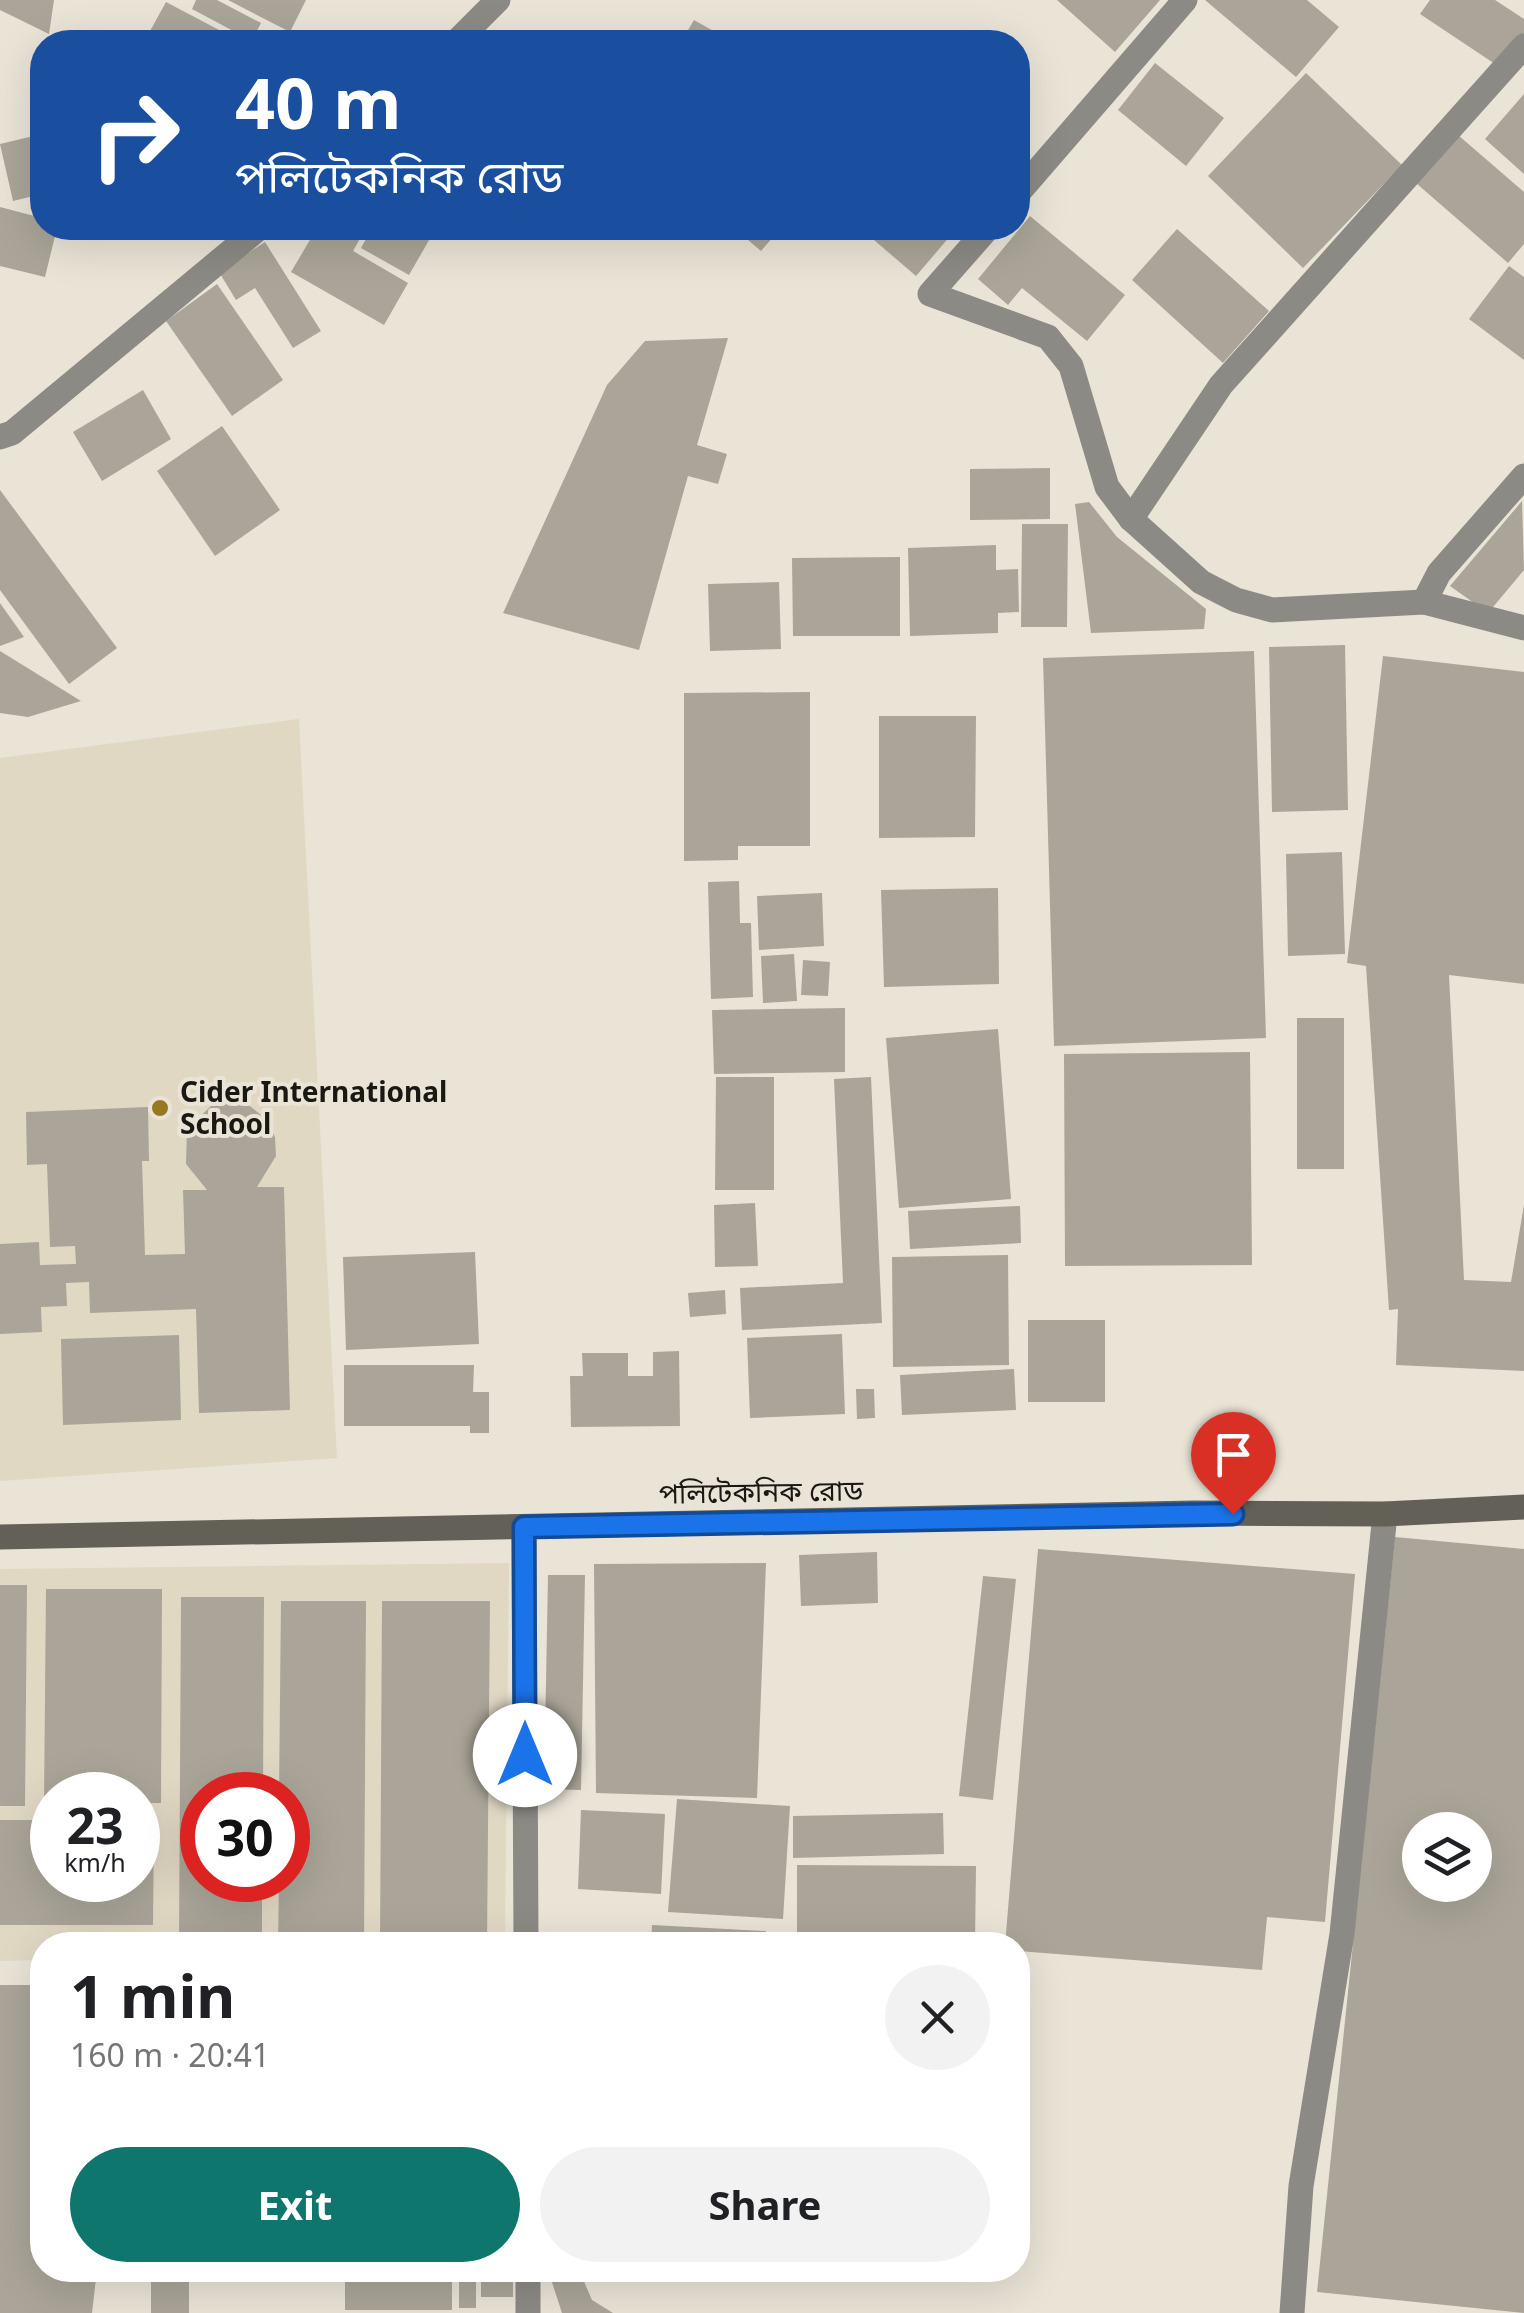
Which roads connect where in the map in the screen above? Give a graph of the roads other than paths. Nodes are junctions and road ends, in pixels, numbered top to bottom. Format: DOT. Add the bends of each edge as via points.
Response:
graph roads {
  1 [pos="498,0"];
  2 [pos="1185,0"];
  3 [pos="468,30"];
  4 [pos="1524,46"];
  5 [pos="1030,179"];
  6 [pos="244,240"];
  7 [pos="977,240"];
  8 [pos="0,437"];
  9 [pos="1524,476"];
  10 [pos="1131,519"];
  11 [pos="1424,602"];
  12 [pos="1524,628"];
  13 [pos="1524,1507"];
  14 [pos="1385,1514"];
  15 [pos="524,1527"];
  16 [pos="0,1538"];
  17 [pos="526,1932"];
  18 [pos="528,2282"];
  19 [pos="528,2313"];
  20 [pos="1292,2313"];
  1 -- 3 [label="street"];
  2 -- 5 [label="street"];
  4 -- 10 [label="street" via="1221,385"];
  6 -- 8 [label="street"];
  7 -- 10 [label="street" via="930,294 1048,337 1071,366 1107,487"];
  9 -- 11 [label="street" via="1439,574"];
  10 -- 11 [label="street" via="1201,582 1236,600 1272,610"];
  11 -- 12 [label="street"];
  13 -- 14 [label="main road, পলিটেকনিক রোড"];
  14 -- 15 [label="main road, পলিটেকনিক রোড"];
  14 -- 20 [label="street" via="1342,1934 1301,2186"];
  15 -- 16 [label="main road, পলিটেকনিক রোড"];
  15 -- 17 [label="street"];
  18 -- 19 [label="street"];
}
